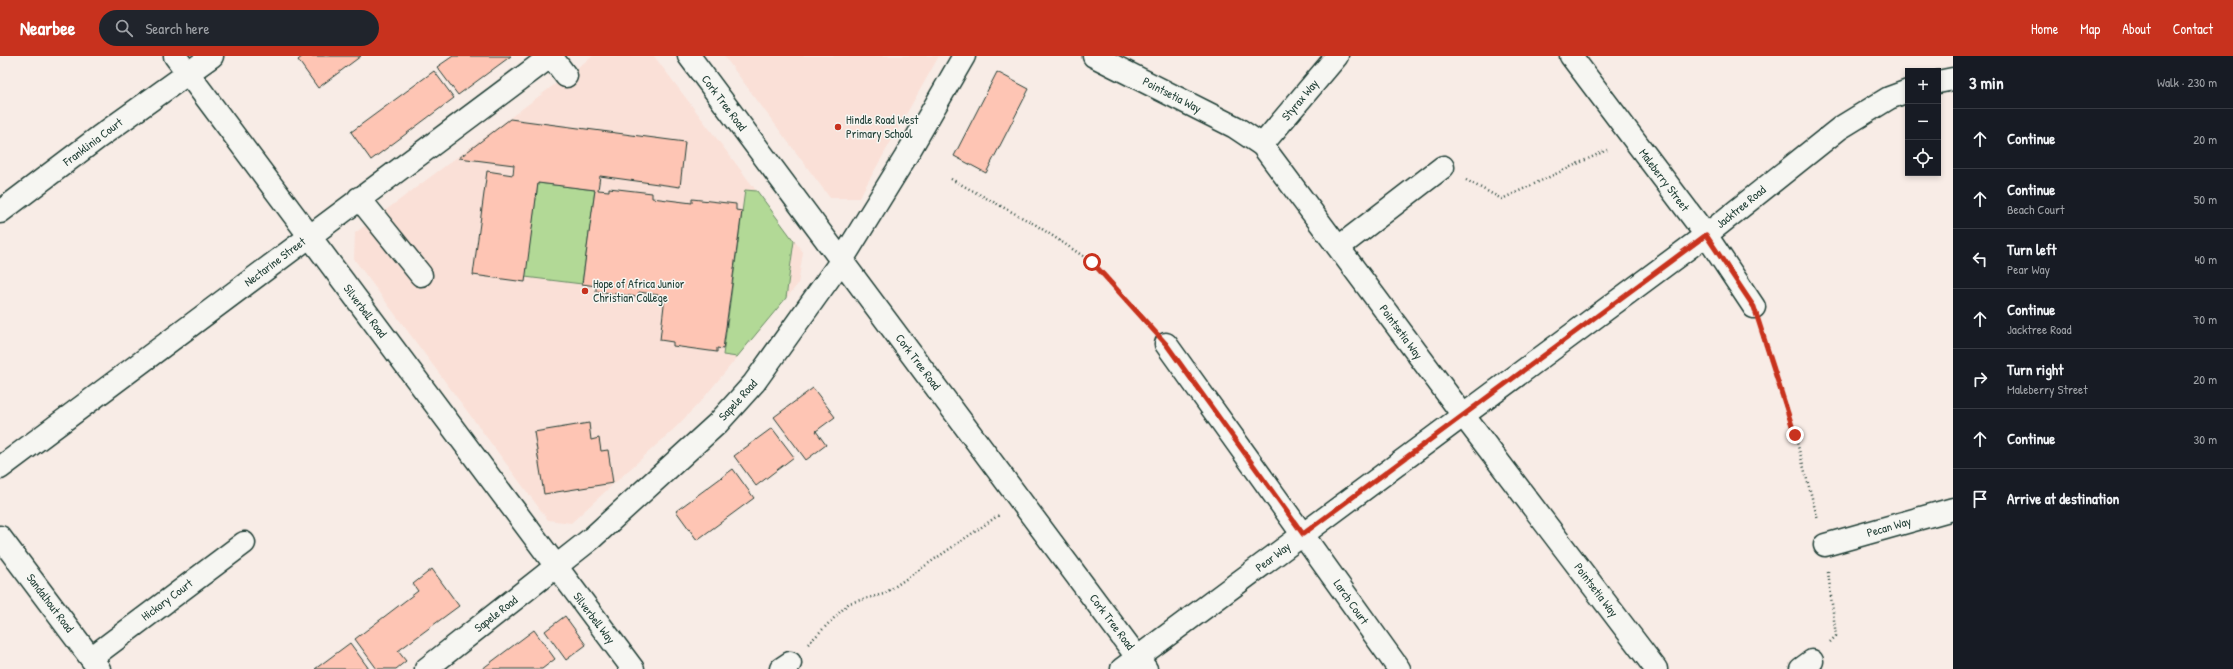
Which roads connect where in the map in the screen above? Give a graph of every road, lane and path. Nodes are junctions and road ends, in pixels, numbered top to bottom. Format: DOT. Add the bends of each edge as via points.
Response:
graph roads {
  1 [pos="175,56"];
  2 [pos="212,56"];
  3 [pos="551,56"];
  4 [pos="689,56"];
  5 [pos="964,56"];
  6 [pos="1094,56"];
  7 [pos="1337,56"];
  8 [pos="1570,56"];
  9 [pos="188,74"];
  10 [pos="566,76"];
  11 [pos="1953,79"];
  12 [pos="1941,81"];
  13 [pos="1905,92"];
  14 [pos="1632,138"];
  15 [pos="1262,145"];
  16 [pos="1443,167"];
  17 [pos="951,179"];
  18 [pos="359,198"];
  19 [pos="0,212"];
  20 [pos="1706,235"];
  21 [pos="309,236"];
  22 [pos="1339,247"];
  23 [pos="842,260"];
  24 [pos="421,275"];
  25 [pos="1754,307"];
  26 [pos="1166,344"];
  27 [pos="1463,415"];
  28 [pos="0,468"];
  29 [pos="1021,500"];
  30 [pos="1953,509"];
  31 [pos="1303,534"];
  32 [pos="0,537"];
  33 [pos="244,543"];
  34 [pos="1825,546"];
  35 [pos="556,566"];
  36 [pos="95,663"];
  37 [pos="1136,665"];
  38 [pos="1806,665"];
  39 [pos="785,666"];
  40 [pos="426,669"];
  41 [pos="633,669"];
  42 [pos="1399,669"];
  43 [pos="1656,669"];
  1 -- 9 [label="street, Silverbell Road"];
  2 -- 9 [label="street, Franklinia Court"];
  3 -- 10 [label="street"];
  3 -- 18 [label="street, Nectarine Street"];
  4 -- 23 [label="street, Cork Tree Road"];
  5 -- 23 [label="street, Sapele Road"];
  6 -- 15 [label="street, Pointsetia Way" via="1235,127"];
  7 -- 15 [label="street, Styrax Way"];
  8 -- 14 [label="street, Maleberry Street"];
  9 -- 19 [label="street, Franklinia Court"];
  9 -- 21 [label="street, Silverbell Road"];
  11 -- 12 [label="street"];
  13 -- 20 [label="street, Jacktree Road" via="1888,98 1840,128"];
  14 -- 16 [label="path" via="1502,199"];
  14 -- 20 [label="street, Maleberry Street"];
  15 -- 22 [label="street, Pointsetia Way"];
  16 -- 22 [label="street"];
  17 -- 26 [label="path" via="1036,226 1092,262"];
  18 -- 21 [label="street, Nectarine Street"];
  18 -- 24 [label="street"];
  20 -- 25 [label="street, Maleberry Street"];
  20 -- 27 [label="street, Jacktree Road"];
  21 -- 28 [label="street, Nectarine Street"];
  21 -- 35 [label="street, Silverbell Road"];
  22 -- 27 [label="street, Pointsetia Way"];
  23 -- 29 [label="street, Cork Tree Road"];
  23 -- 35 [label="street, Sapele Road" via="759,377 718,423 592,538"];
  25 -- 34 [label="path" via="1795,435"];
  26 -- 31 [label="street, Larch Court"];
  27 -- 31 [label="street, Pear Way"];
  27 -- 43 [label="street, Pointsetia Way"];
  29 -- 37 [label="street, Cork Tree Road"];
  29 -- 39 [label="path" via="884,594 849,603"];
  30 -- 34 [label="street, Pecan Way"];
  31 -- 37 [label="street, Pear Way"];
  31 -- 42 [label="street, Larch Court"];
  32 -- 36 [label="street, Sandalhout Road"];
  33 -- 36 [label="street, Hickory Court"];
  34 -- 38 [label="path" via="1836,636"];
  35 -- 40 [label="street, Sapele Road"];
  35 -- 41 [label="street, Silverbell Way"];
}
